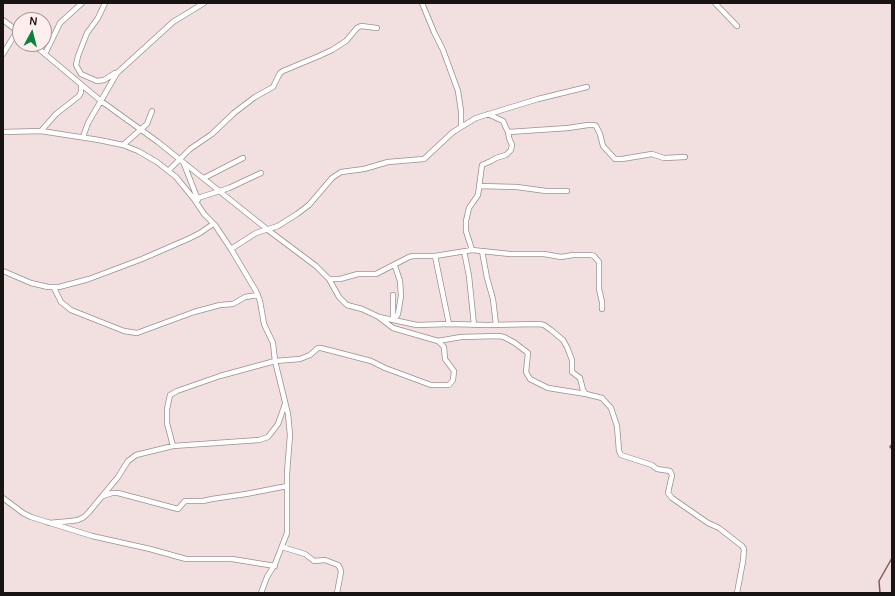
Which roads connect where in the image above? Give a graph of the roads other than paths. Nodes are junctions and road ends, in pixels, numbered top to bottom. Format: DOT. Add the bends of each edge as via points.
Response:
graph roads {
  1 [pos="82,3"];
  2 [pos="105,3"];
  3 [pos="204,3"];
  4 [pos="422,3"];
  5 [pos="715,3"];
  6 [pos="4,20"];
  7 [pos="737,26"];
  8 [pos="12,27"];
  9 [pos="377,28"];
  10 [pos="12,41"];
  11 [pos="43,52"];
  12 [pos="3,54"];
  13 [pos="45,54"];
  14 [pos="117,73"];
  15 [pos="81,85"];
  16 [pos="587,87"];
  17 [pos="101,101"];
  18 [pos="152,111"];
  19 [pos="488,114"];
  20 [pos="460,127"];
  21 [pos="142,130"];
  22 [pos="41,131"];
  23 [pos="3,132"];
  24 [pos="508,132"];
  25 [pos="84,138"];
  26 [pos="123,145"];
  27 [pos="685,157"];
  28 [pos="243,158"];
  29 [pos="179,159"];
  30 [pos="184,162"];
  31 [pos="169,170"];
  32 [pos="262,173"];
  33 [pos="204,178"];
  34 [pos="479,186"];
  35 [pos="221,191"];
  36 [pos="567,191"];
  37 [pos="198,198"];
  38 [pos="201,209"];
  39 [pos="213,224"];
  40 [pos="268,230"];
  41 [pos="231,249"];
  42 [pos="472,250"];
  43 [pos="464,251"];
  44 [pos="482,251"];
  45 [pos="435,256"];
  46 [pos="395,266"];
  47 [pos="3,271"];
  48 [pos="329,279"];
  49 [pos="54,288"];
  50 [pos="258,295"];
  51 [pos="392,295"];
  52 [pos="602,309"];
  53 [pos="379,317"];
  54 [pos="393,320"];
  55 [pos="449,324"];
  56 [pos="474,325"];
  57 [pos="496,325"];
  58 [pos="438,341"];
  59 [pos="275,361"];
  60 [pos="586,394"];
  61 [pos="285,403"];
  62 [pos="172,446"];
  63 [pos="287,486"];
  64 [pos="101,497"];
  65 [pos="3,498"];
  66 [pos="49,523"];
  67 [pos="282,547"];
  68 [pos="274,566"];
  69 [pos="261,593"];
  70 [pos="337,593"];
  71 [pos="737,593"];
  1 -- 13 [label="street" via="60,24"];
  2 -- 14 [label="street" via="87,33 76,65 81,74 97,81"];
  3 -- 14 [label="street" via="173,22"];
  4 -- 20 [label="street" via="458,91"];
  5 -- 7 [label="street"];
  6 -- 8 [label="street"];
  9 -- 29 [label="street" via="361,26 332,50 283,71 273,87 234,113"];
  10 -- 12 [label="street"];
  11 -- 13 [label="street"];
  13 -- 15 [label="street"];
  14 -- 17 [label="street"];
  15 -- 17 [label="street"];
  15 -- 22 [label="street" via="79,96 56,114"];
  16 -- 19 [label="street"];
  17 -- 21 [label="street"];
  17 -- 25 [label="street" via="88,123"];
  18 -- 21 [label="street" via="150,121"];
  19 -- 20 [label="street"];
  19 -- 24 [label="street" via="503,122"];
  20 -- 40 [label="street" via="424,159 388,162 341,172 303,209"];
  21 -- 26 [label="street"];
  21 -- 29 [label="street"];
  22 -- 23 [label="street"];
  22 -- 25 [label="street"];
  24 -- 27 [label="street" via="591,125 596,126 603,146 615,159 652,154 664,158"];
  24 -- 34 [label="street" via="511,150 506,155 482,165"];
  25 -- 26 [label="street"];
  26 -- 31 [label="street"];
  28 -- 33 [label="street"];
  29 -- 30 [label="street"];
  29 -- 31 [label="street"];
  30 -- 33 [label="street"];
  30 -- 37 [label="street"];
  31 -- 38 [label="street"];
  32 -- 35 [label="street"];
  33 -- 35 [label="street"];
  34 -- 36 [label="street" via="518,186 546,191"];
  34 -- 42 [label="street" via="478,195 468,208 466,221 466,231"];
  35 -- 37 [label="street"];
  35 -- 40 [label="street"];
  37 -- 38 [label="street"];
  38 -- 39 [label="street"];
  39 -- 41 [label="street"];
  39 -- 49 [label="street" via="188,239 142,259 88,279"];
  40 -- 41 [label="street" via="256,232"];
  40 -- 48 [label="street"];
  41 -- 50 [label="street"];
  42 -- 43 [label="street"];
  42 -- 44 [label="street"];
  43 -- 45 [label="street"];
  43 -- 56 [label="street"];
  44 -- 52 [label="street" via="544,254 560,258 594,256 599,262 598,290"];
  44 -- 57 [label="street"];
  45 -- 46 [label="street" via="409,257"];
  45 -- 55 [label="street"];
  46 -- 48 [label="street" via="376,274"];
  46 -- 54 [label="street" via="400,281 400,296 398,314"];
  47 -- 49 [label="street" via="31,283"];
  48 -- 53 [label="street" via="344,303"];
  49 -- 50 [label="street" via="61,302 71,310 136,333 194,312 233,304 245,297"];
  50 -- 59 [label="street" via="264,324 273,343"];
  51 -- 54 [label="street"];
  53 -- 54 [label="street"];
  53 -- 58 [label="street" via="393,328"];
  54 -- 55 [label="street" via="417,325"];
  55 -- 56 [label="street"];
  56 -- 57 [label="street"];
  57 -- 60 [label="street" via="542,324 551,330 567,347 572,360 572,372 580,378"];
  58 -- 59 [label="street" via="444,347 446,359 454,371 453,380 449,385 431,385 371,360 326,348 318,348 300,359"];
  58 -- 60 [label="street" via="461,337 504,337 528,353 526,372 530,379 548,388"];
  59 -- 61 [label="street"];
  59 -- 62 [label="street" via="220,376 170,395 167,423"];
  60 -- 71 [label="street" via="602,398 611,408 617,426 621,455 657,469 670,471 672,475 668,493 672,498 742,546 743,561"];
  61 -- 62 [label="street" via="278,424 264,439"];
  61 -- 63 [label="street" via="290,435"];
  62 -- 64 [label="street" via="132,458"];
  63 -- 64 [label="street" via="203,501 185,501 178,509 114,493"];
  63 -- 67 [label="street" via="288,532"];
  64 -- 66 [label="street" via="89,512 78,520"];
  65 -- 66 [label="street" via="23,513"];
  66 -- 68 [label="street" via="181,558 232,559"];
  67 -- 68 [label="street"];
  67 -- 70 [label="street" via="306,554 314,561 324,560 338,565 341,572"];
  68 -- 69 [label="street"];
}
